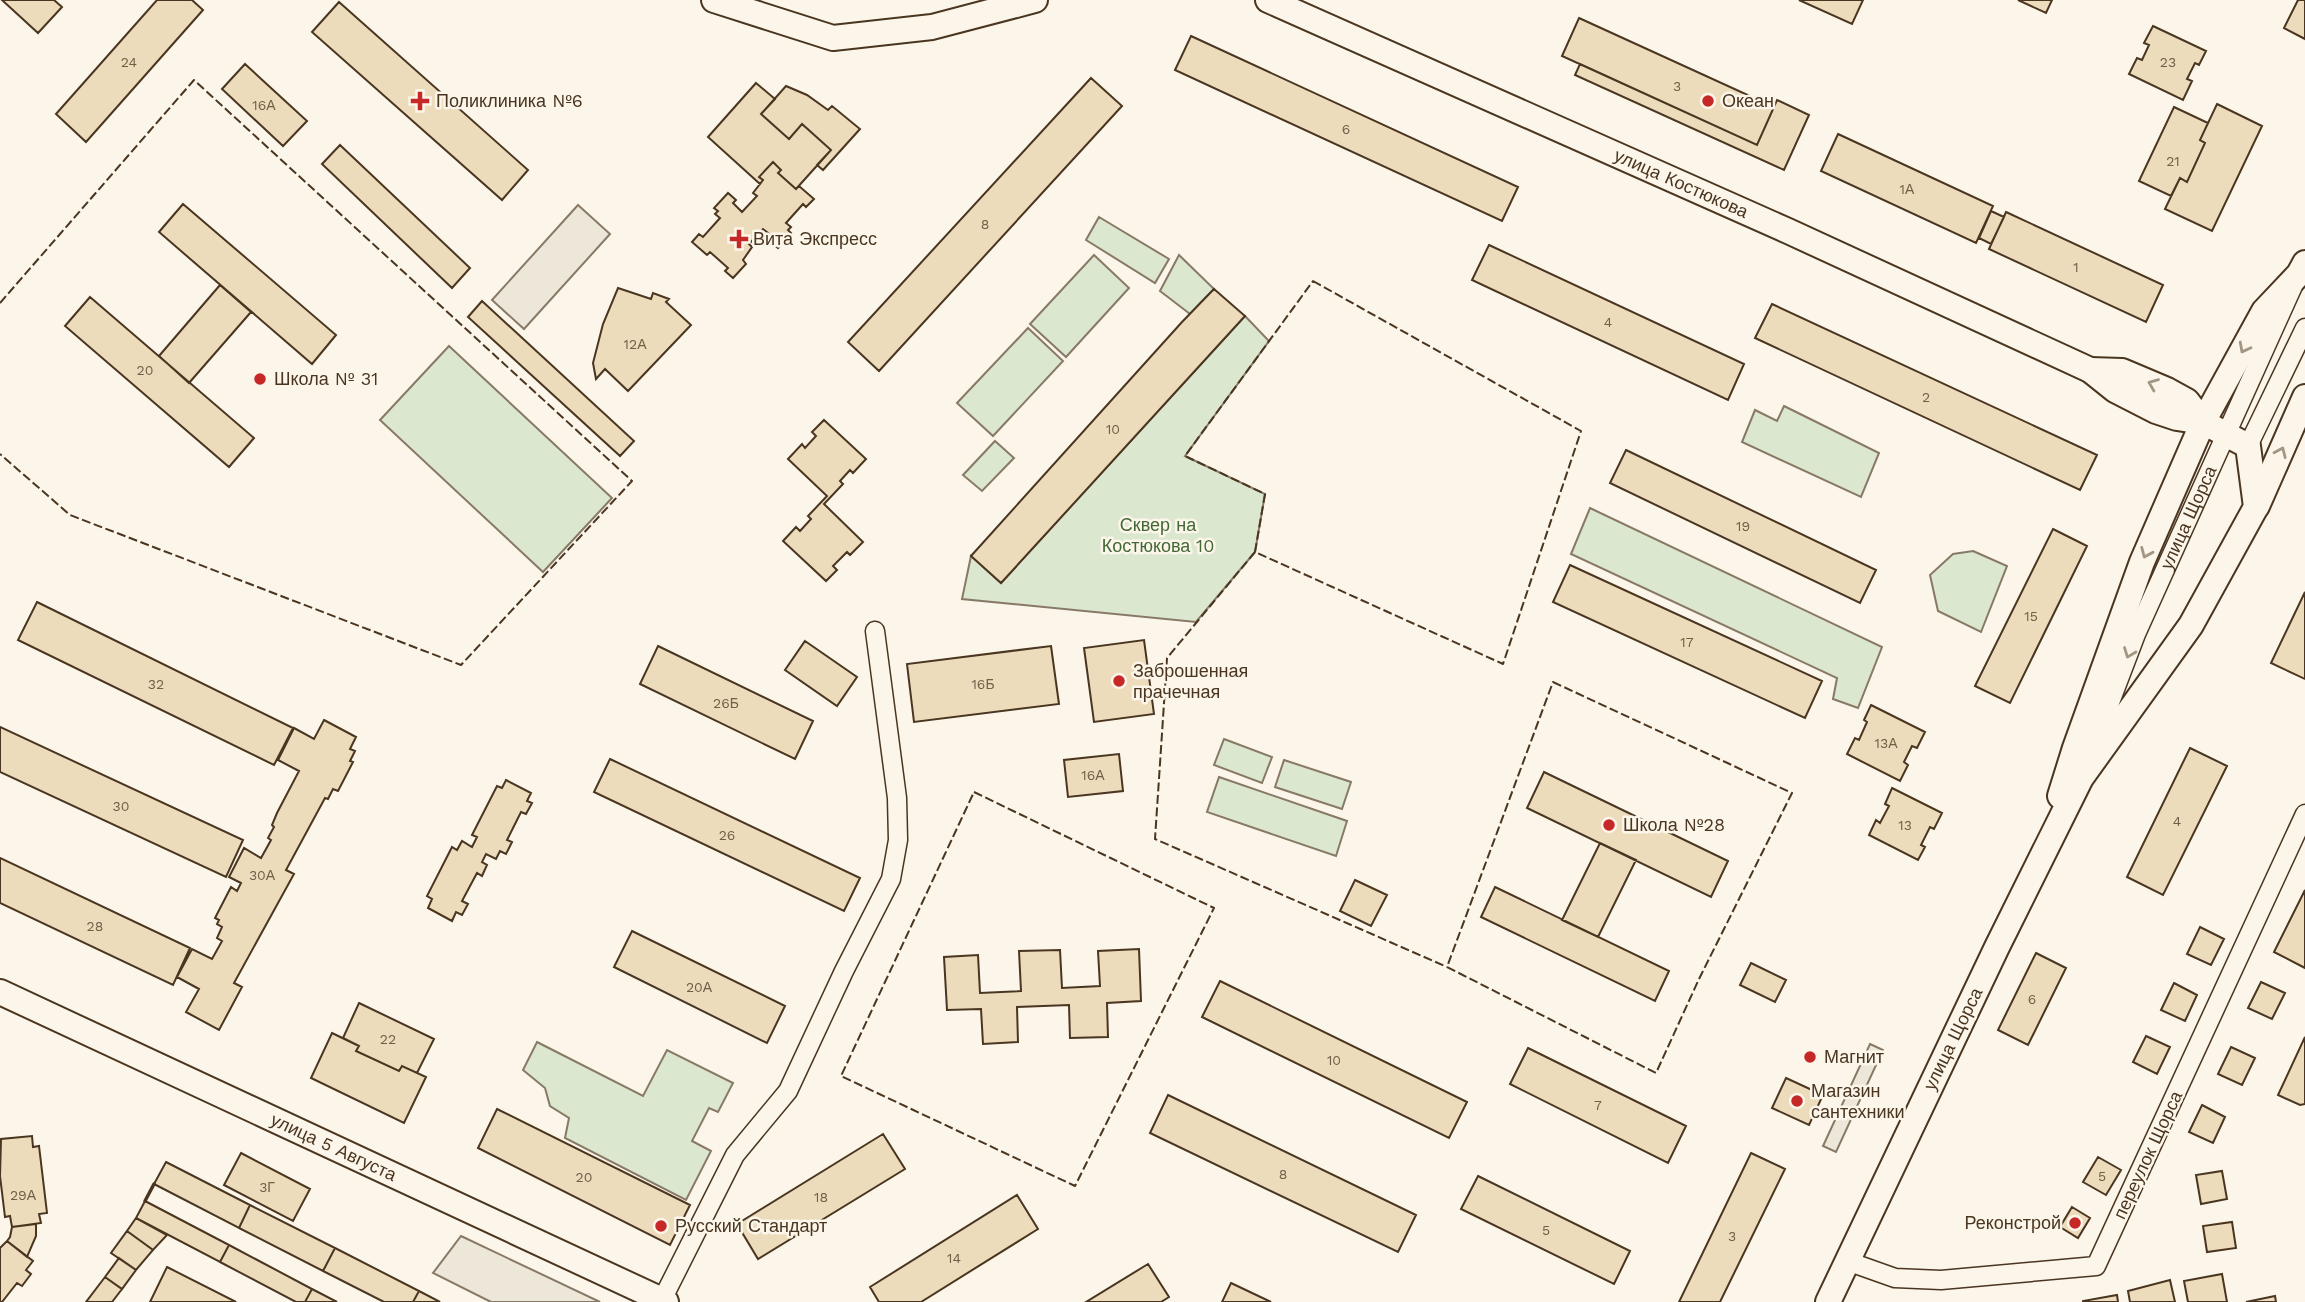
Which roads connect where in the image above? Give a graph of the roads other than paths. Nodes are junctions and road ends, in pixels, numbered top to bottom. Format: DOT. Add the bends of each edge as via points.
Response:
graph roads {
  1 [pos="714,0"];
  2 [pos="1035,0"];
  3 [pos="1268,0"];
  4 [pos="2302,268"];
  5 [pos="2305,328"];
  6 [pos="2305,397"];
  7 [pos="2203,422"];
  8 [pos="2238,440"];
  9 [pos="2256,507"];
  10 [pos="875,631"];
  11 [pos="2081,778"];
  12 [pos="2305,814"];
  13 [pos="2040,860"];
  14 [pos="0,992"];
  15 [pos="1847,1261"];
  16 [pos="664,1301"];
  17 [pos="1828,1302"];
  1 -- 2 [label="main road" via="833,38 932,27"];
  3 -- 7 [label="main road, улица Костюкова" via="2090,370 2115,390 2156,411"];
  4 -- 7 [label="main road, one-way" via="2264,311"];
  4 -- 8 [label="street, улица Щорса"];
  5 -- 8 [label="street, улица Щорса"];
  9 -- 6 [label="main road, улица Щорса, one-way"];
  7 -- 8 [label="main road, улица Костюкова"];
  7 -- 13 [label="main road, one-way" via="2123,613"];
  8 -- 9 [label="main road"];
  8 -- 11 [label="street, улица Щорса, one-way" via="2136,634"];
  9 -- 11 [label="main road, улица Щорса" via="2191,625"];
  10 -- 16 [label="street" via="897,797 898,840 891,879 788,1091 735,1155"];
  11 -- 13 [label="main road, улица Щорса"];
  12 -- 15 [label="street, переулок Щорса" via="2096,1266 1941,1280 1895,1278"];
  13 -- 15 [label="main road, улица Щорса"];
  14 -- 16 [label="main road, улица 5 Августа"];
  15 -- 17 [label="main road, улица Щорса"];
}
